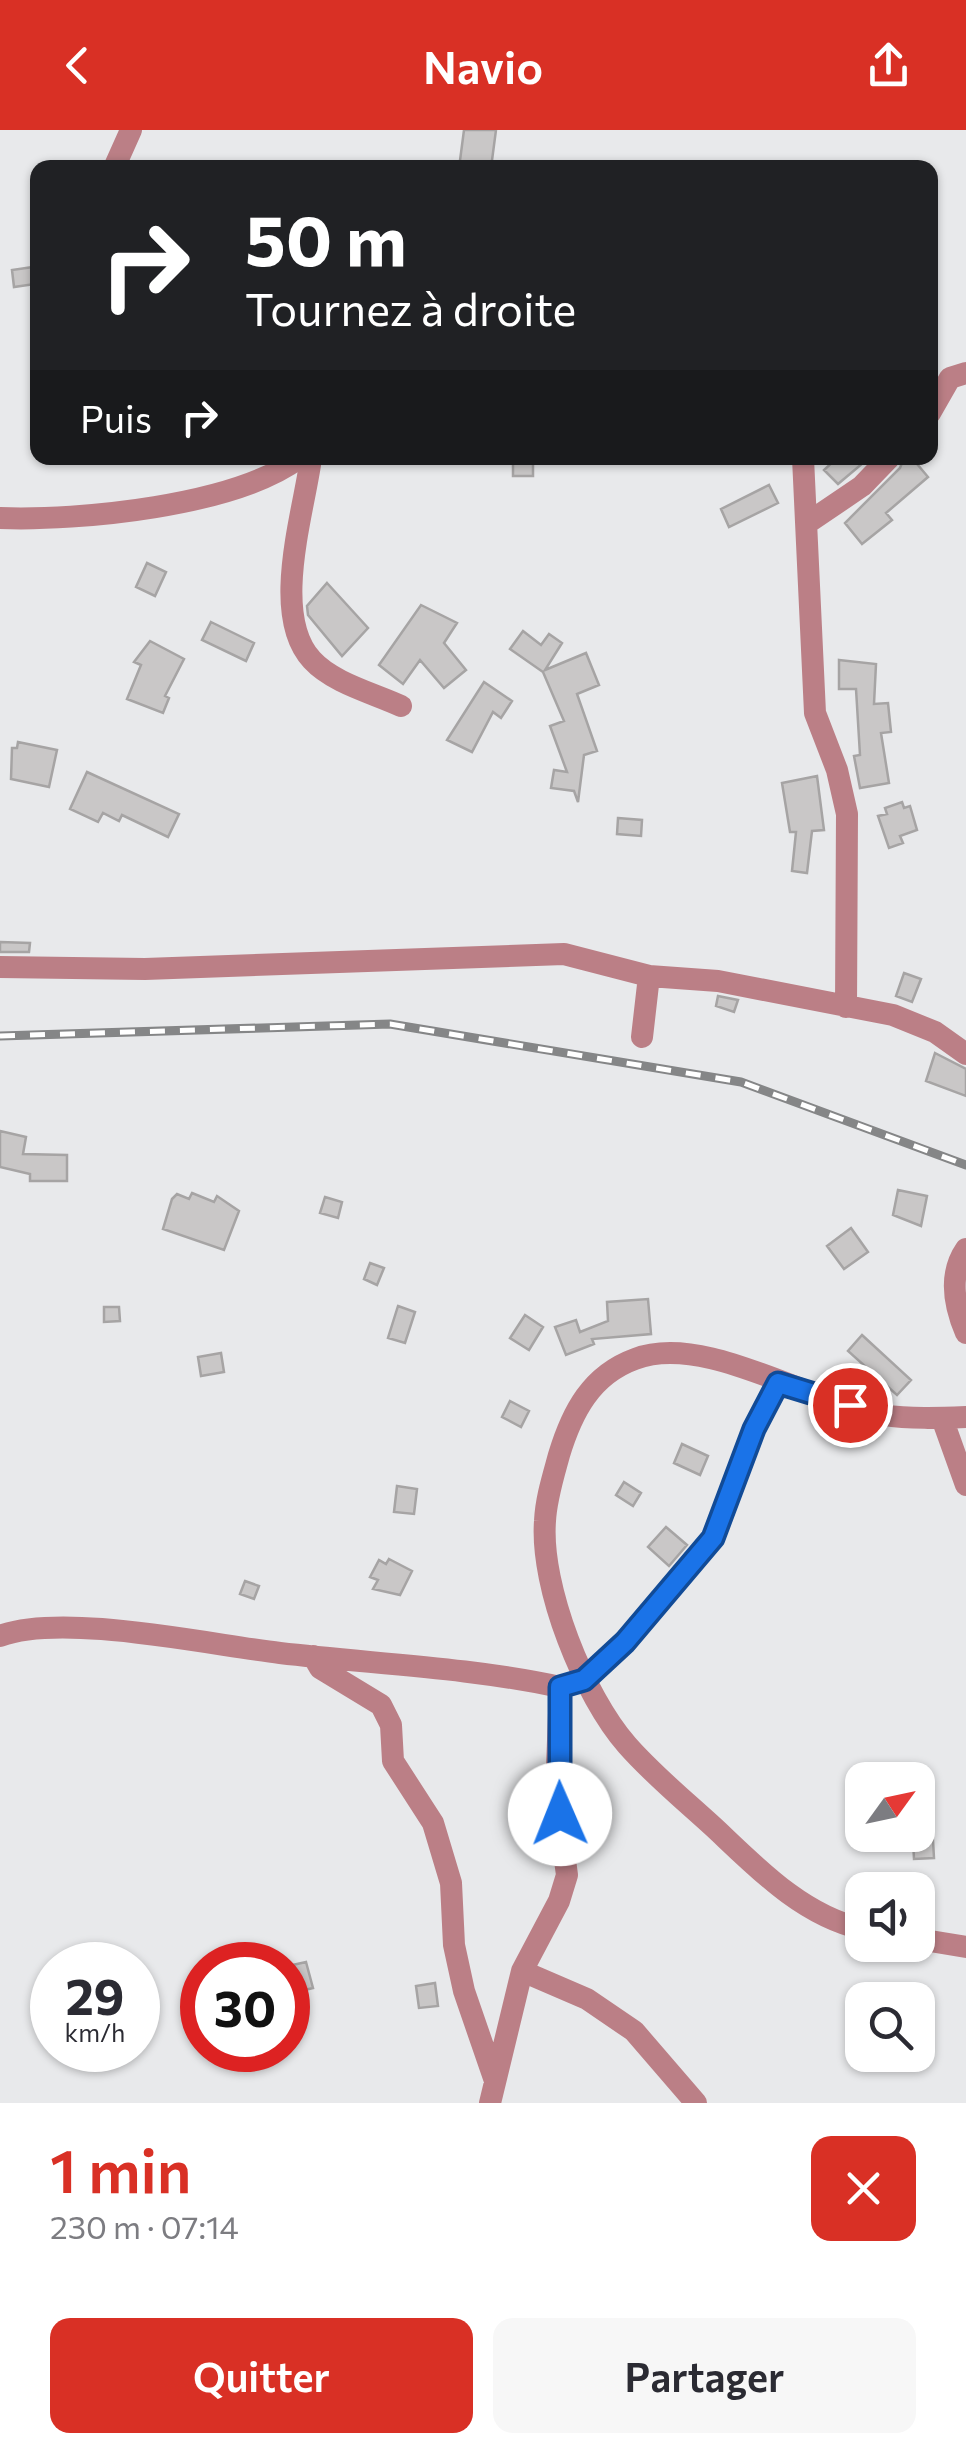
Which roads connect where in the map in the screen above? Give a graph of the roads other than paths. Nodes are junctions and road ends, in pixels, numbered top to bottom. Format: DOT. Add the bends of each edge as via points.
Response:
graph roads {
  1 [pos="131,130"];
  2 [pos="118,160"];
  3 [pos="966,373"];
  4 [pos="938,399"];
  5 [pos="286,465"];
  6 [pos="310,465"];
  7 [pos="804,465"];
  8 [pos="883,465"];
  9 [pos="0,518"];
  10 [pos="809,522"];
  11 [pos="401,706"];
  12 [pos="0,967"];
  13 [pos="649,976"];
  14 [pos="846,1006"];
  15 [pos="642,1038"];
  16 [pos="966,1054"];
  17 [pos="966,1249"];
  18 [pos="966,1333"];
  19 [pos="778,1383"];
  20 [pos="966,1417"];
  21 [pos="942,1418"];
  22 [pos="966,1485"];
  23 [pos="0,1636"];
  24 [pos="313,1656"];
  25 [pos="584,1680"];
  26 [pos="560,1687"];
  27 [pos="845,1925"];
  28 [pos="935,1941"];
  29 [pos="966,1946"];
  30 [pos="522,1971"];
  31 [pos="492,2092"];
  32 [pos="696,2103"];
  1 -- 2 [label="street"];
  3 -- 4 [label="street" via="950,378"];
  5 -- 9 [label="street" via="253,482 115,514"];
  6 -- 11 [label="street" via="290,582 299,639 324,669"];
  7 -- 10 [label="street"];
  8 -- 10 [label="street"];
  10 -- 14 [label="street" via="815,713 846,814"];
  12 -- 13 [label="street" via="564,954"];
  13 -- 14 [label="street" via="718,981"];
  13 -- 15 [label="street"];
  14 -- 16 [label="street" via="893,1015"];
  17 -- 18 [label="street" via="954,1284"];
  19 -- 21 [label="street" via="881,1415"];
  19 -- 25 [label="street" via="713,1538 667,1598"];
  19 -- 25 [label="street" via="678,1353 638,1358 585,1392 566,1433 544,1522 546,1563"];
  20 -- 21 [label="street"];
  21 -- 22 [label="street"];
  23 -- 24 [label="street" via="108,1630"];
  24 -- 26 [label="street" via="394,1660"];
  24 -- 31 [label="street" via="320,1668 381,1705 391,1726 393,1761 432,1823 450,1883 460,1976"];
  25 -- 26 [label="street"];
  25 -- 27 [label="street" via="624,1742 765,1875"];
  26 -- 30 [label="street" via="556,1794 567,1875"];
  28 -- 29 [label="street"];
  30 -- 31 [label="street"];
  30 -- 32 [label="street" via="587,1999 634,2031"];
}
